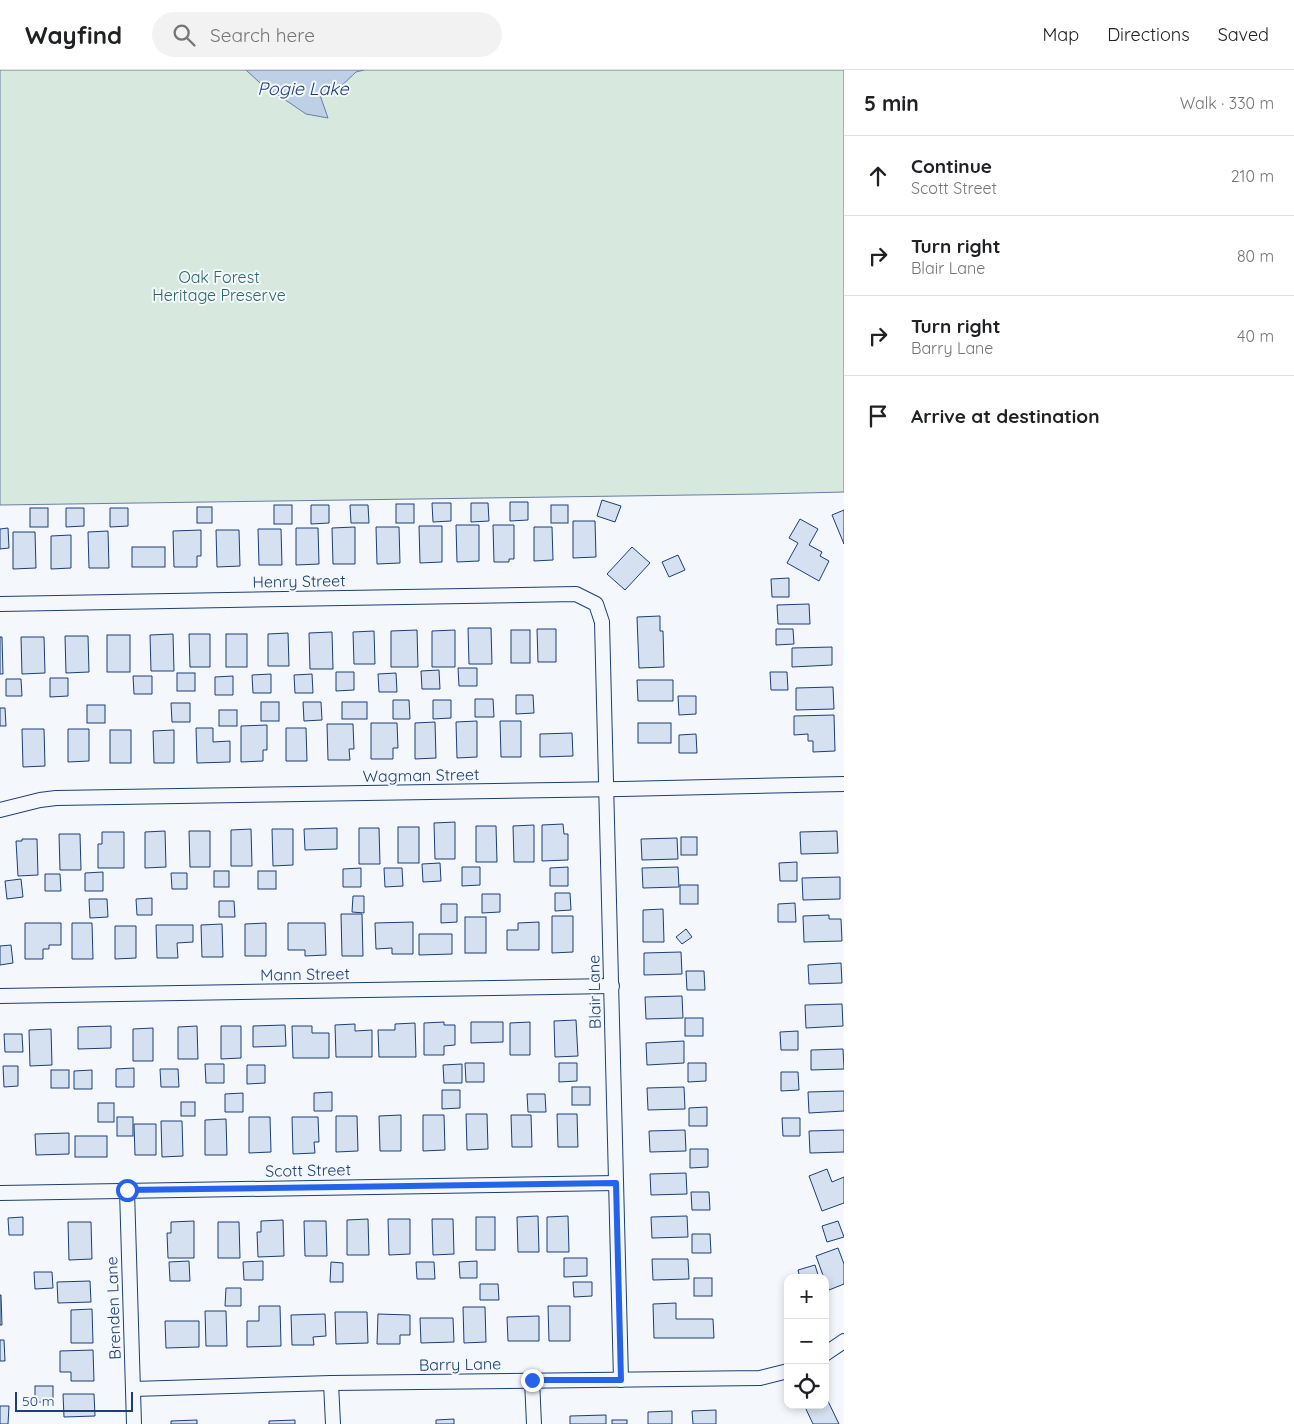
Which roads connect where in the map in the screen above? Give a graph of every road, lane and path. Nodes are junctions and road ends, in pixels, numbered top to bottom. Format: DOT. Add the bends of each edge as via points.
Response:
graph roads {
  1 [pos="0,604"];
  2 [pos="596,604"];
  3 [pos="844,784"];
  4 [pos="606,790"];
  5 [pos="0,810"];
  6 [pos="612,986"];
  7 [pos="0,996"];
  8 [pos="616,1183"];
  9 [pos="127,1190"];
  10 [pos="0,1193"];
  11 [pos="844,1341"];
  12 [pos="829,1351"];
  13 [pos="784,1372"];
  14 [pos="532,1380"];
  15 [pos="621,1380"];
  16 [pos="331,1383"];
  17 [pos="133,1389"];
  18 [pos="134,1424"];
  19 [pos="333,1424"];
  20 [pos="534,1424"];
  1 -- 2 [label="street, Henry Street" via="576,594"];
  2 -- 4 [label="street, Blair Lane" via="602,622"];
  3 -- 4 [label="street, Wagman Street"];
  4 -- 5 [label="street, Wagman Street" via="56,798"];
  4 -- 6 [label="street, Blair Lane"];
  6 -- 7 [label="street, Mann Street"];
  6 -- 8 [label="street, Blair Lane"];
  8 -- 9 [label="street, Scott Street"];
  8 -- 15 [label="street, Blair Lane"];
  9 -- 10 [label="street, Scott Street"];
  9 -- 17 [label="street, Brenden Lane"];
  11 -- 12 [label="street"];
  13 -- 15 [label="street, Barry Lane" via="760,1378"];
  14 -- 15 [label="street, Barry Lane"];
  14 -- 16 [label="street, Barry Lane"];
  14 -- 20 [label="street"];
  16 -- 17 [label="street, Barry Lane"];
  16 -- 19 [label="street"];
  17 -- 18 [label="street, Brenden Lane"];
}
